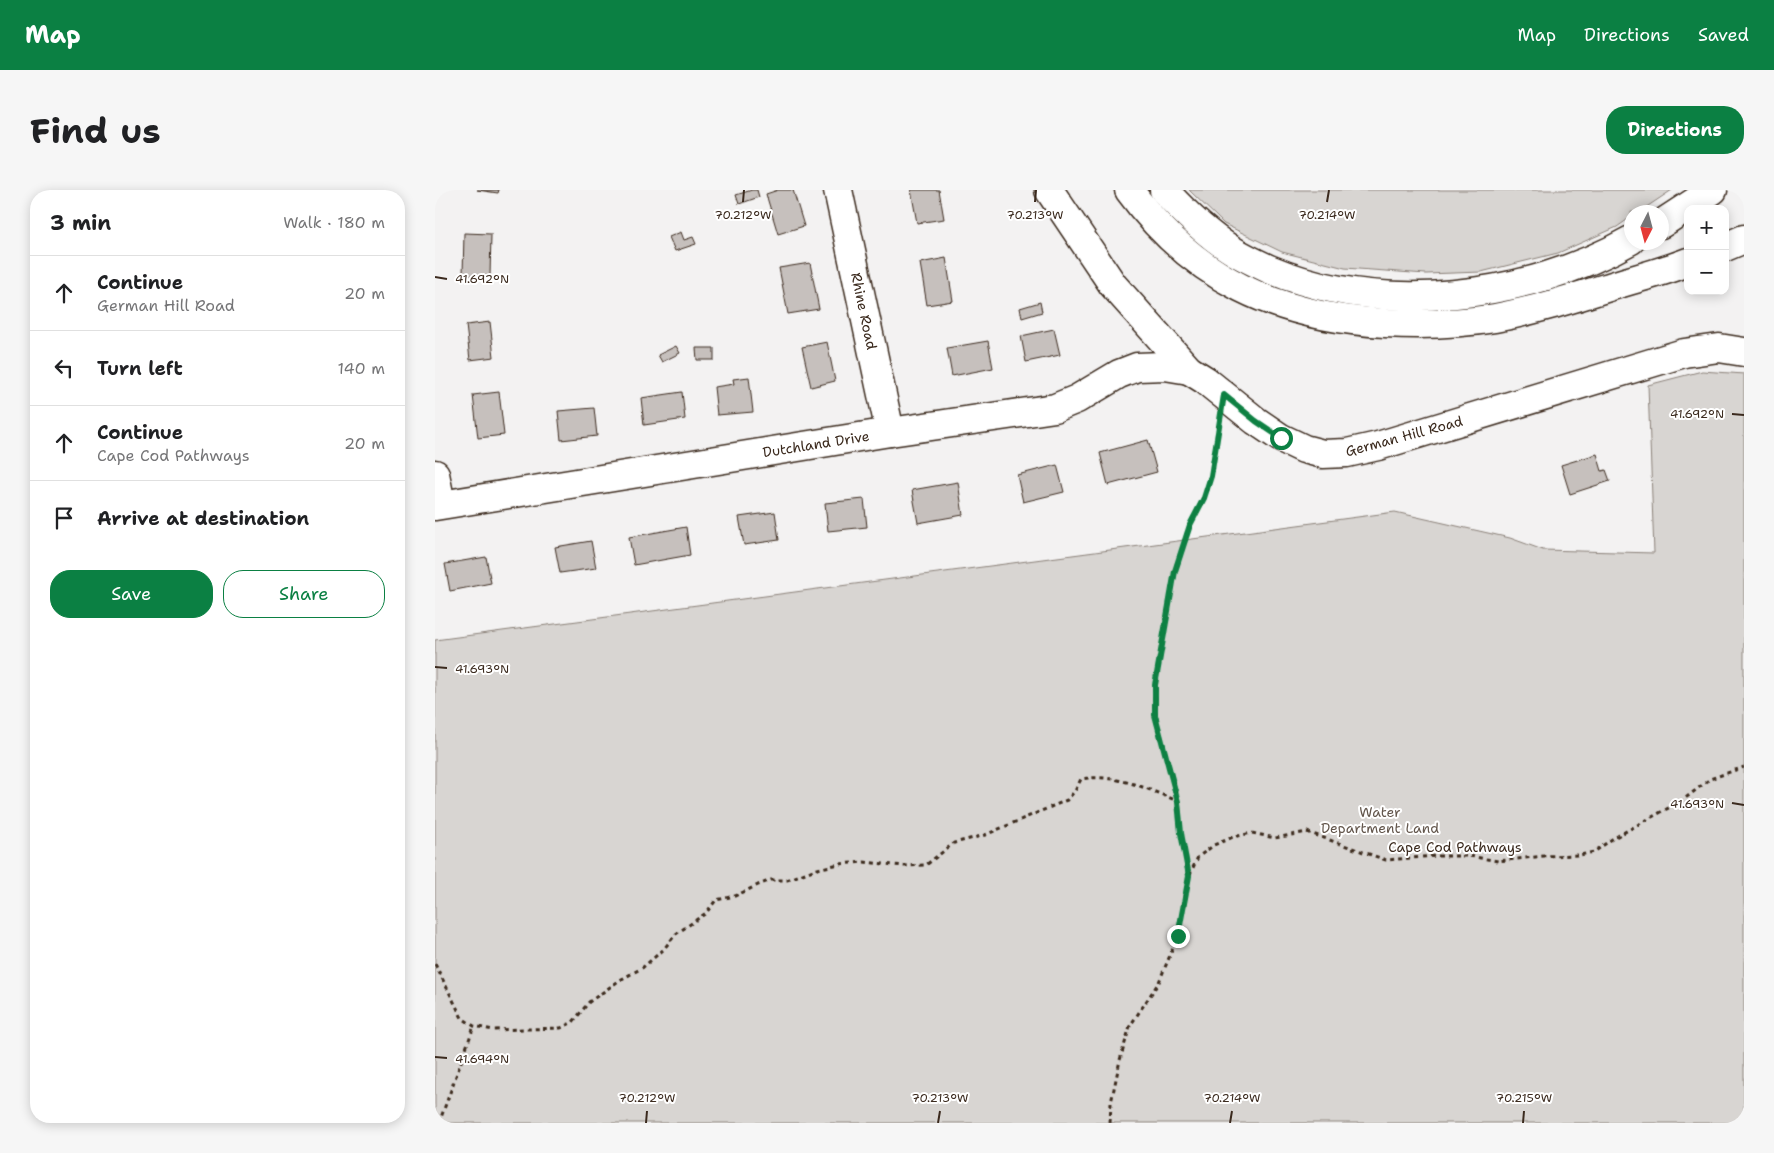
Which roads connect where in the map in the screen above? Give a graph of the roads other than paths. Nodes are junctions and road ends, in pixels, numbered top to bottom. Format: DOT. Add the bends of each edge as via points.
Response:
graph roads {
  1 [pos="838,190"];
  2 [pos="1049,190"];
  3 [pos="1129,190"];
  4 [pos="1165,190"];
  5 [pos="1713,190"];
  6 [pos="1669,219"];
  7 [pos="1624,243"];
  8 [pos="1684,263"];
  9 [pos="1744,352"];
  10 [pos="1189,370"];
  11 [pos="890,432"];
  12 [pos="435,474"];
  13 [pos="438,505"];
  1 -- 11 [label="main road, Rhine Road"];
  2 -- 10 [label="main road, German Hill Road" via="1113,285"];
  3 -- 8 [label="main road" via="1165,233 1227,281 1259,297 1303,312 1367,322 1428,324 1496,318"];
  4 -- 7 [label="main road" via="1203,230 1237,253 1288,276 1363,293 1440,295 1477,291 1556,273"];
  5 -- 6 [label="main road"];
  9 -- 10 [label="main road, German Hill Road" via="1719,348 1684,353 1436,429 1347,453 1323,454 1281,438"];
  10 -- 11 [label="main road, Dutchland Drive" via="1165,366 1137,367 1055,408"];
  11 -- 13 [label="main road, Dutchland Drive"];
  12 -- 13 [label="main road"];
}
